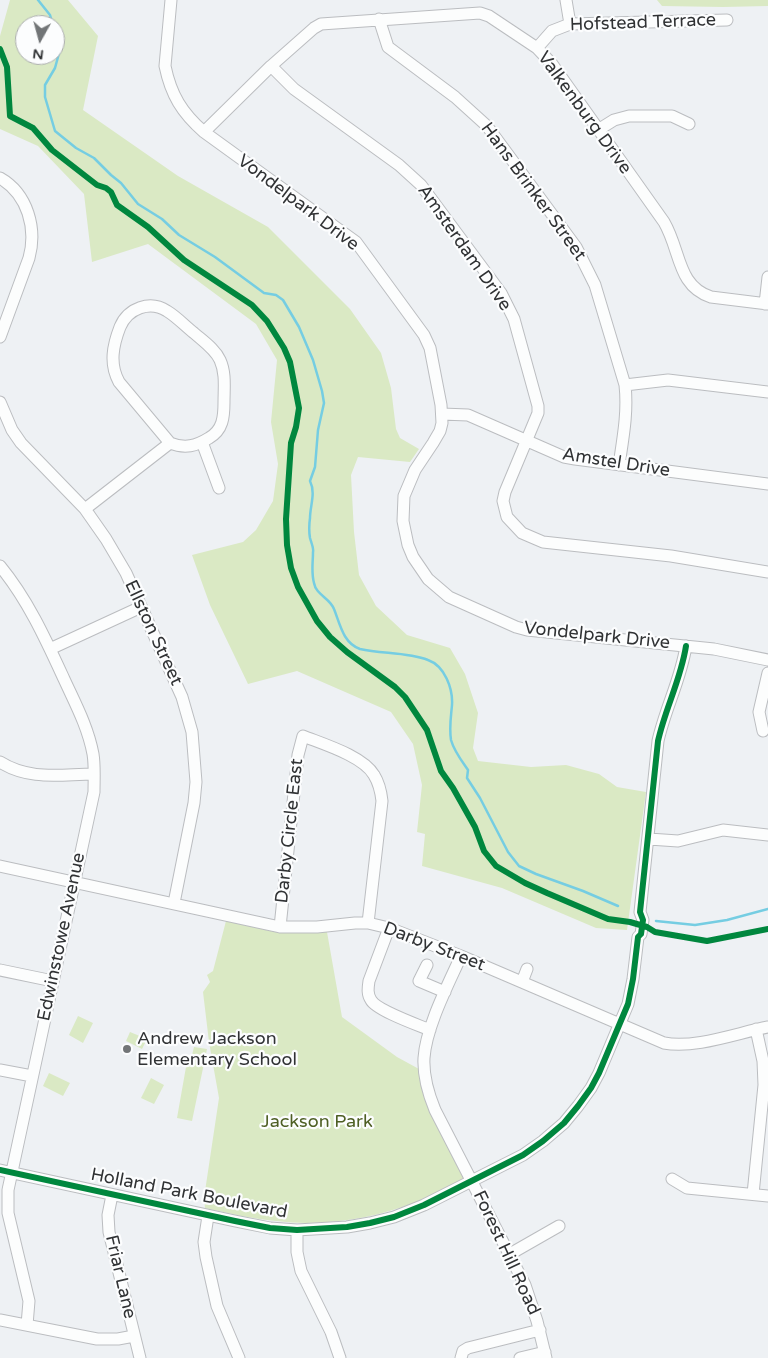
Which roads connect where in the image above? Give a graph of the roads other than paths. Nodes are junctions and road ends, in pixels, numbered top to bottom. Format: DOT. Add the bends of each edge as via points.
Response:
graph roads {
  1 [pos="171,0"];
  2 [pos="566,0"];
  3 [pos="379,19"];
  4 [pos="727,20"];
  5 [pos="570,24"];
  6 [pos="537,48"];
  7 [pos="270,66"];
  8 [pos="689,124"];
  9 [pos="598,130"];
  10 [pos="204,132"];
  11 [pos="0,178"];
  12 [pos="768,277"];
  13 [pos="766,304"];
  14 [pos="0,337"];
  15 [pos="625,385"];
  16 [pos="768,392"];
  17 [pos="0,402"];
  18 [pos="442,414"];
  19 [pos="526,441"];
  20 [pos="202,442"];
  21 [pos="170,443"];
  22 [pos="620,465"];
  23 [pos="768,484"];
  24 [pos="219,488"];
  25 [pos="86,509"];
  26 [pos="0,566"];
  27 [pos="768,572"];
  28 [pos="141,607"];
  29 [pos="686,646"];
  30 [pos="50,649"];
  31 [pos="768,660"];
  32 [pos="768,673"];
  33 [pos="763,731"];
  34 [pos="0,762"];
  35 [pos="94,774"];
  36 [pos="768,835"];
  37 [pos="649,839"];
  38 [pos="0,866"];
  39 [pos="74,882"];
  40 [pos="174,903"];
  41 [pos="368,923"];
  42 [pos="280,927"];
  43 [pos="389,928"];
  44 [pos="461,956"];
  45 [pos="427,965"];
  46 [pos="527,969"];
  47 [pos="0,970"];
  48 [pos="52,981"];
  49 [pos="522,982"];
  50 [pos="445,992"];
  51 [pos="620,1023"];
  52 [pos="768,1027"];
  53 [pos="756,1029"];
  54 [pos="430,1030"];
  55 [pos="0,1070"];
  56 [pos="32,1076"];
  57 [pos="6,1172"];
  58 [pos="672,1179"];
  59 [pos="473,1181"];
  60 [pos="753,1194"];
  61 [pos="112,1195"];
  62 [pos="768,1196"];
  63 [pos="208,1216"];
  64 [pos="559,1226"];
  65 [pos="297,1230"];
  66 [pos="510,1254"];
  67 [pos="0,1320"];
  68 [pos="26,1325"];
  69 [pos="540,1330"];
  70 [pos="134,1336"];
  71 [pos="546,1355"];
  72 [pos="140,1358"];
  73 [pos="239,1358"];
  74 [pos="340,1358"];
  75 [pos="461,1358"];
  76 [pos="520,1358"];
  1 -- 10 [label="street, Vondelpark Drive" via="165,57 167,76 182,110"];
  2 -- 5 [label="street"];
  3 -- 6 [label="street, Valkenburg Drive" via="480,13 496,19"];
  3 -- 7 [label="street, Valkenburg Drive" via="321,24"];
  3 -- 15 [label="street, Hans Brinker Street" via="388,47 456,97 487,126 576,247 595,285"];
  4 -- 5 [label="street, Hofstead Terrace"];
  5 -- 6 [label="street, Hofstead Terrace" via="552,31"];
  6 -- 9 [label="street, Valkenburg Drive"];
  7 -- 10 [label="street, Valkenburg Drive"];
  7 -- 19 [label="street, Amsterdam Drive" via="294,89 399,165 421,185 501,293 514,319 537,398 538,413"];
  8 -- 9 [label="street" via="672,116 629,116 614,120"];
  9 -- 13 [label="street, Valkenburg Drive" via="667,227 688,283 711,297"];
  10 -- 18 [label="street, Vondelpark Drive" via="356,242 428,342"];
  11 -- 14 [label="street" via="25,204 33,232 29,258"];
  12 -- 13 [label="street"];
  15 -- 16 [label="street" via="668,380"];
  15 -- 22 [label="street, Hans Brinker Street" via="626,422"];
  17 -- 25 [label="street, Ellston Street" via="21,443"];
  18 -- 19 [label="street, Amstel Drive" via="468,415"];
  18 -- 29 [label="street, Vondelpark Drive" via="440,431 409,482 404,496 403,521 413,557 438,589 459,602 527,630"];
  19 -- 22 [label="street, Amstel Drive" via="564,457"];
  19 -- 27 [label="street, Amsterdam Drive" via="503,501 507,517 522,533 543,542 671,556"];
  20 -- 21 [label="street" via="184,447"];
  20 -- 21 [label="street" via="218,431 224,417 224,371 214,351 167,311 148,306 130,313 123,321 113,352 114,372"];
  20 -- 24 [label="street"];
  21 -- 25 [label="street"];
  22 -- 23 [label="street, Amstel Drive"];
  25 -- 28 [label="street, Ellston Street" via="121,564"];
  26 -- 30 [label="street, Edwinstowe Avenue" via="23,597"];
  28 -- 30 [label="street"];
  28 -- 40 [label="street, Ellston Street" via="188,712 195,755 194,803"];
  29 -- 31 [label="street, Vondelpark Drive"];
  29 -- 37 [label="street, Holland Park Boulevard" via="658,741"];
  30 -- 35 [label="street, Edwinstowe Avenue" via="86,729"];
  32 -- 33 [label="street" via="759,712"];
  34 -- 35 [label="street" via="22,773 35,775"];
  35 -- 39 [label="street, Edwinstowe Avenue" via="94,792"];
  36 -- 37 [label="street" via="722,830 678,841"];
  37 -- 51 [label="street, Holland Park Boulevard" via="640,912 643,920 641,934 631,991"];
  38 -- 39 [label="street, Darby Street"];
  39 -- 40 [label="street, Darby Street"];
  39 -- 48 [label="street, Edwinstowe Avenue"];
  40 -- 42 [label="street, Darby Street"];
  41 -- 42 [label="street, Darby Street"];
  41 -- 42 [label="street, Darby Circle East" via="382,801 378,783 374,773 365,765 303,736 298,755"];
  41 -- 43 [label="street, Darby Street"];
  43 -- 44 [label="street, Darby Street"];
  43 -- 54 [label="street" via="370,981 370,999 377,1007"];
  44 -- 49 [label="street, Darby Street"];
  44 -- 50 [label="street, Forest Hill Road"];
  45 -- 50 [label="street" via="419,981"];
  46 -- 49 [label="street"];
  47 -- 48 [label="street"];
  48 -- 56 [label="street, Edwinstowe Avenue"];
  49 -- 51 [label="street, Darby Street"];
  50 -- 54 [label="street, Forest Hill Road"];
  51 -- 53 [label="street, Darby Street" via="664,1043 678,1045"];
  51 -- 59 [label="street, Holland Park Boulevard" via="591,1088 564,1123 523,1155"];
  52 -- 53 [label="street, Darby Street"];
  53 -- 60 [label="street" via="764,1085"];
  54 -- 59 [label="street, Forest Hill Road" via="424,1058 429,1094"];
  55 -- 56 [label="street"];
  56 -- 57 [label="street, Edwinstowe Avenue"];
  57 -- 61 [label="street, Holland Park Boulevard"];
  57 -- 68 [label="street, Edwinstowe Avenue" via="8,1207 29,1301"];
  58 -- 60 [label="street" via="688,1188"];
  59 -- 65 [label="street, Holland Park Boulevard" via="394,1216 348,1227"];
  59 -- 66 [label="street, Forest Hill Road"];
  60 -- 62 [label="street"];
  61 -- 63 [label="street, Holland Park Boulevard"];
  61 -- 70 [label="street, Friar Lane" via="109,1232"];
  63 -- 65 [label="street, Holland Park Boulevard"];
  63 -- 73 [label="street" via="204,1242 206,1257 217,1306"];
  64 -- 66 [label="street"];
  65 -- 74 [label="street" via="301,1271"];
  66 -- 69 [label="street, Forest Hill Road" via="525,1285"];
  67 -- 68 [label="street"];
  68 -- 70 [label="street" via="97,1339"];
  69 -- 71 [label="street, Forest Hill Road"];
  69 -- 75 [label="street" via="468,1348"];
  70 -- 72 [label="street, Friar Lane"];
  71 -- 76 [label="street"];
}
